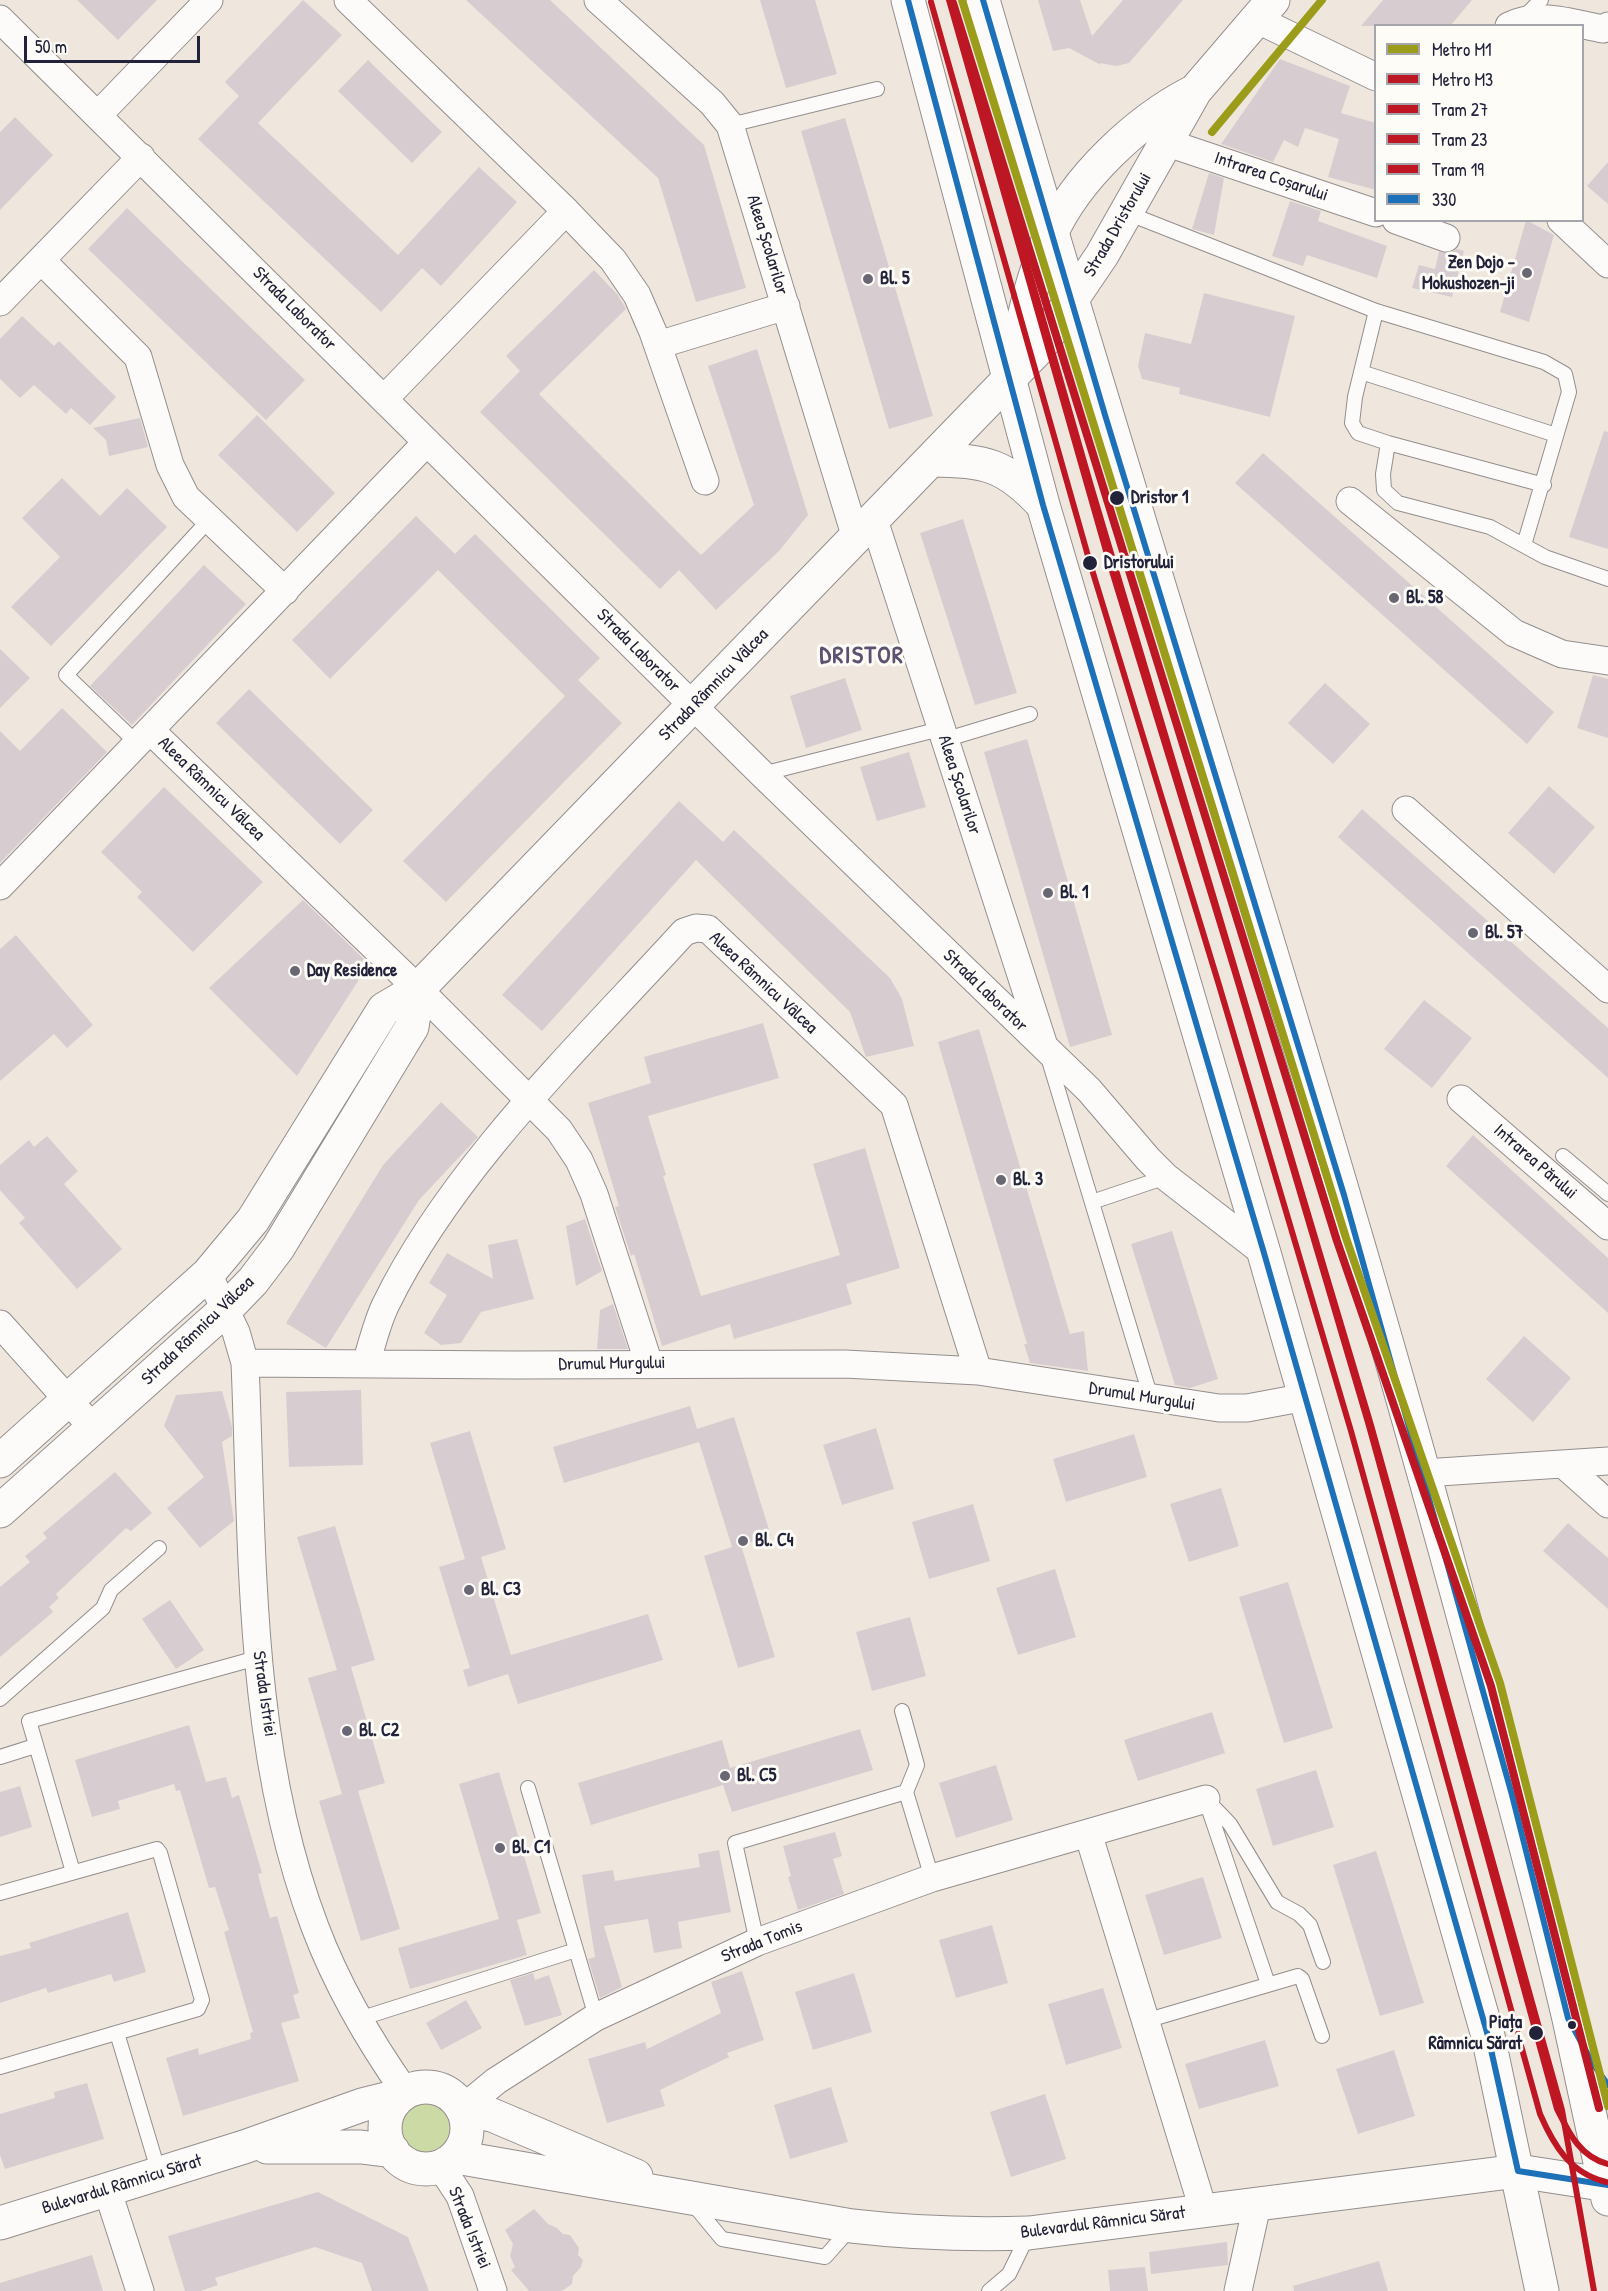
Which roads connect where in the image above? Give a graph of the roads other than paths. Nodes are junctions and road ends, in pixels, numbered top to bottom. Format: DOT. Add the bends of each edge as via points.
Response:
graph roads {
  1 [pos="209,0"];
  2 [pos="348,0"];
  3 [pos="598,0"];
  4 [pos="908,0"];
  5 [pos="983,0"];
  6 [pos="1264,10"];
  7 [pos="1524,15"];
  8 [pos="0,19"];
  9 [pos="1575,24"];
  10 [pos="1584,26"];
  11 [pos="1608,26"];
  12 [pos="1374,77"];
  13 [pos="877,89"];
  14 [pos="1195,91"];
  15 [pos="98,115"];
  16 [pos="730,125"];
  17 [pos="1166,142"];
  18 [pos="141,157"];
  19 [pos="566,211"];
  20 [pos="1374,212"];
  21 [pos="1126,213"];
  22 [pos="1402,222"];
  23 [pos="1564,222"];
  24 [pos="1051,234"];
  25 [pos="1446,238"];
  26 [pos="1604,252"];
  27 [pos="41,260"];
  28 [pos="0,302"];
  29 [pos="1071,302"];
  30 [pos="786,306"];
  31 [pos="1376,311"];
  32 [pos="658,345"];
  33 [pos="1361,372"];
  34 [pos="1010,381"];
  35 [pos="384,399"];
  36 [pos="1556,435"];
  37 [pos="427,442"];
  38 [pos="1388,443"];
  39 [pos="932,460"];
  40 [pos="705,481"];
  41 [pos="1544,485"];
  42 [pos="1350,501"];
  43 [pos="1043,505"];
  44 [pos="210,520"];
  45 [pos="865,529"];
  46 [pos="1524,545"];
  47 [pos="1608,579"];
  48 [pos="285,591"];
  49 [pos="1608,661"];
  50 [pos="693,706"];
  51 [pos="1030,714"];
  52 [pos="942,734"];
  53 [pos="145,738"];
  54 [pos="762,774"];
  55 [pos="1406,810"];
  56 [pos="0,886"];
  57 [pos="418,989"];
  58 [pos="1608,989"];
  59 [pos="1045,1050"];
  60 [pos="1461,1099"];
  61 [pos="531,1100"];
  62 [pos="1563,1156"];
  63 [pos="1166,1177"];
  64 [pos="1608,1194"];
  65 [pos="1092,1202"];
  66 [pos="1608,1226"];
  67 [pos="1264,1252"];
  68 [pos="208,1274"];
  69 [pos="226,1309"];
  70 [pos="0,1324"];
  71 [pos="245,1363"];
  72 [pos="366,1364"];
  73 [pos="649,1364"];
  74 [pos="978,1371"];
  75 [pos="1306,1397"];
  76 [pos="1151,1398"];
  77 [pos="69,1401"];
  78 [pos="94,1429"];
  79 [pos="0,1461"];
  80 [pos="1608,1461"];
  81 [pos="1563,1464"];
  82 [pos="1424,1473"];
  83 [pos="1608,1504"];
  84 [pos="0,1512"];
  85 [pos="159,1548"];
  86 [pos="257,1658"];
  87 [pos="0,1699"];
  88 [pos="902,1711"];
  89 [pos="35,1746"];
  90 [pos="0,1757"];
  91 [pos="528,1788"];
  92 [pos="906,1792"];
  93 [pos="1206,1799"];
  94 [pos="1088,1833"];
  95 [pos="73,1872"];
  96 [pos="932,1878"];
  97 [pos="0,1893"];
  98 [pos="757,1942"];
  99 [pos="576,1950"];
  100 [pos="1323,1962"];
  101 [pos="1268,1983"];
  102 [pos="596,2017"];
  103 [pos="1568,2018"];
  104 [pos="360,2019"];
  105 [pos="1145,2021"];
  106 [pos="117,2033"];
  107 [pos="1322,2037"];
  108 [pos="0,2067"];
  109 [pos="1608,2085"];
  110 [pos="404,2094"];
  111 [pos="462,2109"];
  112 [pos="244,2147"];
  113 [pos="393,2151"];
  114 [pos="448,2162"];
  115 [pos="1518,2171"];
  116 [pos="159,2173"];
  117 [pos="1606,2177"];
  118 [pos="106,2189"];
  119 [pos="688,2197"];
  120 [pos="1257,2205"];
  121 [pos="1204,2212"];
  122 [pos="0,2223"];
  123 [pos="1029,2234"];
  124 [pos="140,2291"];
  125 [pos="493,2291"];
  126 [pos="989,2291"];
  127 [pos="1238,2291"];
  128 [pos="1542,2291"];
  1 -- 15 [label="street"];
  2 -- 19 [label="street"];
  3 -- 16 [label="street, Aleea Școlarilor" via="712,103"];
  4 -- 34 [label="street"];
  5 -- 24 [label="street"];
  6 -- 12 [label="street"];
  6 -- 14 [label="street, Strada Dristorului"];
  7 -- 9 [label="street"];
  8 -- 15 [label="street, Strada Laborator"];
  10 -- 11 [label="street" via="1603,29"];
  13 -- 16 [label="lane"];
  14 -- 17 [label="street, Strada Dristorului"];
  14 -- 24 [label="street, Strada Dristorului" via="1158,112 1096,169 1074,194"];
  15 -- 18 [label="street, Strada Laborator"];
  16 -- 30 [label="street, Aleea Școlarilor"];
  17 -- 20 [label="street, Intrarea Coșarului"];
  17 -- 21 [label="street, Strada Dristorului"];
  18 -- 27 [label="street"];
  18 -- 35 [label="street, Strada Laborator"];
  19 -- 32 [label="street" via="613,260 637,295"];
  19 -- 35 [label="street"];
  21 -- 29 [label="street, Strada Dristorului"];
  21 -- 31 [label="lane"];
  22 -- 25 [label="street"];
  23 -- 26 [label="street"];
  24 -- 29 [label="street"];
  24 -- 34 [label="street, Strada Dristorului" via="1027,304"];
  27 -- 28 [label="street"];
  27 -- 44 [label="street" via="138,357 176,482"];
  29 -- 34 [label="street, Strada Dristorului"];
  29 -- 82 [label="street" via="1233,826"];
  30 -- 32 [label="street"];
  30 -- 45 [label="street, Aleea Școlarilor"];
  31 -- 33 [label="lane"];
  31 -- 36 [label="lane" via="1544,362 1565,374 1569,392"];
  32 -- 40 [label="street"];
  33 -- 36 [label="lane"];
  33 -- 38 [label="lane" via="1352,423 1358,433"];
  34 -- 39 [label="street, Strada Râmnicu Vâlcea"];
  34 -- 43 [label="street"];
  35 -- 37 [label="street, Strada Laborator"];
  36 -- 41 [label="lane"];
  37 -- 48 [label="street, Aleea Râmnicu Vâlcea"];
  37 -- 50 [label="street, Strada Laborator"];
  38 -- 41 [label="lane"];
  38 -- 46 [label="lane" via="1384,490 1398,503 1490,527"];
  39 -- 43 [label="street" via="991,464 1022,483"];
  39 -- 45 [label="street, Strada Râmnicu Vâlcea"];
  41 -- 46 [label="lane"];
  42 -- 49 [label="street" via="1514,633 1562,654"];
  43 -- 67 [label="street"];
  44 -- 48 [label="street"];
  44 -- 53 [label="lane" via="66,675"];
  45 -- 50 [label="street, Strada Râmnicu Vâlcea"];
  45 -- 52 [label="street, Aleea Școlarilor"];
  46 -- 47 [label="lane" via="1545,557"];
  48 -- 53 [label="street, Aleea Râmnicu Vâlcea"];
  50 -- 54 [label="street, Strada Laborator"];
  50 -- 57 [label="street, Strada Râmnicu Vâlcea"];
  51 -- 52 [label="lane"];
  52 -- 54 [label="lane"];
  52 -- 59 [label="street, Aleea Școlarilor"];
  53 -- 56 [label="street"];
  53 -- 57 [label="street, Aleea Râmnicu Vâlcea"];
  54 -- 59 [label="street, Strada Laborator"];
  55 -- 58 [label="street"];
  57 -- 61 [label="street, Aleea Râmnicu Vâlcea"];
  57 -- 68 [label="street, Strada Râmnicu Vâlcea" via="384,1009 253,1220"];
  57 -- 69 [label="street, Strada Râmnicu Vâlcea" via="412,1027 278,1248"];
  59 -- 63 [label="street, Strada Laborator" via="1106,1107"];
  59 -- 65 [label="lane"];
  60 -- 66 [label="street, Intrarea Părului"];
  61 -- 72 [label="street" via="470,1174 408,1261 385,1306"];
  61 -- 73 [label="street, Aleea Râmnicu Vâlcea" via="559,1130 579,1160 594,1194"];
  61 -- 74 [label="street, Aleea Râmnicu Vâlcea" via="684,932 708,929 894,1105"];
  62 -- 64 [label="lane"];
  63 -- 65 [label="lane"];
  63 -- 67 [label="street, Strada Laborator"];
  65 -- 76 [label="lane"];
  67 -- 75 [label="street"];
  68 -- 69 [label="street, Strada Istriei"];
  68 -- 77 [label="street, Strada Râmnicu Vâlcea"];
  69 -- 71 [label="street, Strada Istriei"];
  69 -- 78 [label="street, Strada Râmnicu Vâlcea"];
  70 -- 77 [label="street"];
  71 -- 72 [label="street, Drumul Murgului"];
  71 -- 86 [label="street, Strada Istriei"];
  72 -- 73 [label="street, Drumul Murgului"];
  73 -- 74 [label="street, Drumul Murgului" via="845,1364"];
  74 -- 76 [label="street, Drumul Murgului"];
  75 -- 76 [label="street, Drumul Murgului" via="1230,1409"];
  75 -- 115 [label="street" via="1488,2036"];
  77 -- 78 [label="street"];
  77 -- 79 [label="street, Strada Râmnicu Vâlcea"];
  78 -- 84 [label="street, Strada Râmnicu Vâlcea"];
  80 -- 81 [label="street"];
  81 -- 82 [label="street"];
  81 -- 83 [label="street"];
  82 -- 103 [label="street"];
  85 -- 87 [label="lane" via="111,1590 103,1608"];
  86 -- 89 [label="lane" via="32,1719 28,1724"];
  86 -- 104 [label="street, Strada Istriei" via="276,1780 298,1876 315,1928"];
  88 -- 92 [label="lane" via="917,1766"];
  89 -- 90 [label="lane"];
  89 -- 95 [label="lane"];
  91 -- 99 [label="lane"];
  92 -- 96 [label="lane"];
  92 -- 98 [label="lane" via="735,1843"];
  93 -- 94 [label="street, Strada Tomis"];
  93 -- 100 [label="lane" via="1230,1824 1277,1902 1310,1925"];
  93 -- 101 [label="lane"];
  94 -- 96 [label="street, Strada Tomis"];
  94 -- 105 [label="street"];
  95 -- 97 [label="lane"];
  95 -- 106 [label="lane" via="157,1849 202,2000 198,2009"];
  96 -- 98 [label="street, Strada Tomis"];
  98 -- 102 [label="street, Strada Tomis"];
  99 -- 102 [label="lane"];
  99 -- 104 [label="lane"];
  101 -- 105 [label="lane"];
  101 -- 107 [label="lane" via="1293,1976 1302,1979"];
  102 -- 111 [label="street, Strada Tomis" via="496,2081"];
  103 -- 109 [label="street"];
  103 -- 117 [label="street"];
  104 -- 110 [label="street, Strada Istriei"];
  105 -- 121 [label="street"];
  106 -- 108 [label="lane"];
  106 -- 116 [label="lane"];
  110 -- 111 [label="street" via="421,2088 437,2089 452,2097"];
  110 -- 112 [label="street, Bulevardul Râmnicu Sărat"];
  110 -- 113 [label="street" via="393,2104 386,2128"];
  111 -- 114 [label="street" via="467,2134"];
  111 -- 119 [label="street, Bulevardul Râmnicu Sărat" via="492,2115"];
  112 -- 113 [label="street, Bulevardul Râmnicu Sărat" via="362,2147"];
  112 -- 116 [label="street, Bulevardul Râmnicu Sărat"];
  113 -- 114 [label="street" via="411,2166 426,2169"];
  114 -- 119 [label="street, Bulevardul Râmnicu Sărat"];
  114 -- 125 [label="street, Strada Istriei"];
  115 -- 117 [label="street, Bulevardul Râmnicu Sărat"];
  115 -- 120 [label="street, Bulevardul Râmnicu Sărat"];
  115 -- 128 [label="street"];
  116 -- 118 [label="street, Bulevardul Râmnicu Sărat"];
  118 -- 122 [label="street, Bulevardul Râmnicu Sărat"];
  118 -- 124 [label="street"];
  119 -- 123 [label="street, Bulevardul Râmnicu Sărat" via="852,2226 916,2233"];
  120 -- 121 [label="street, Bulevardul Râmnicu Sărat"];
  120 -- 127 [label="street"];
  121 -- 123 [label="street, Bulevardul Râmnicu Sărat"];
  123 -- 126 [label="lane" via="1009,2274"];
}
